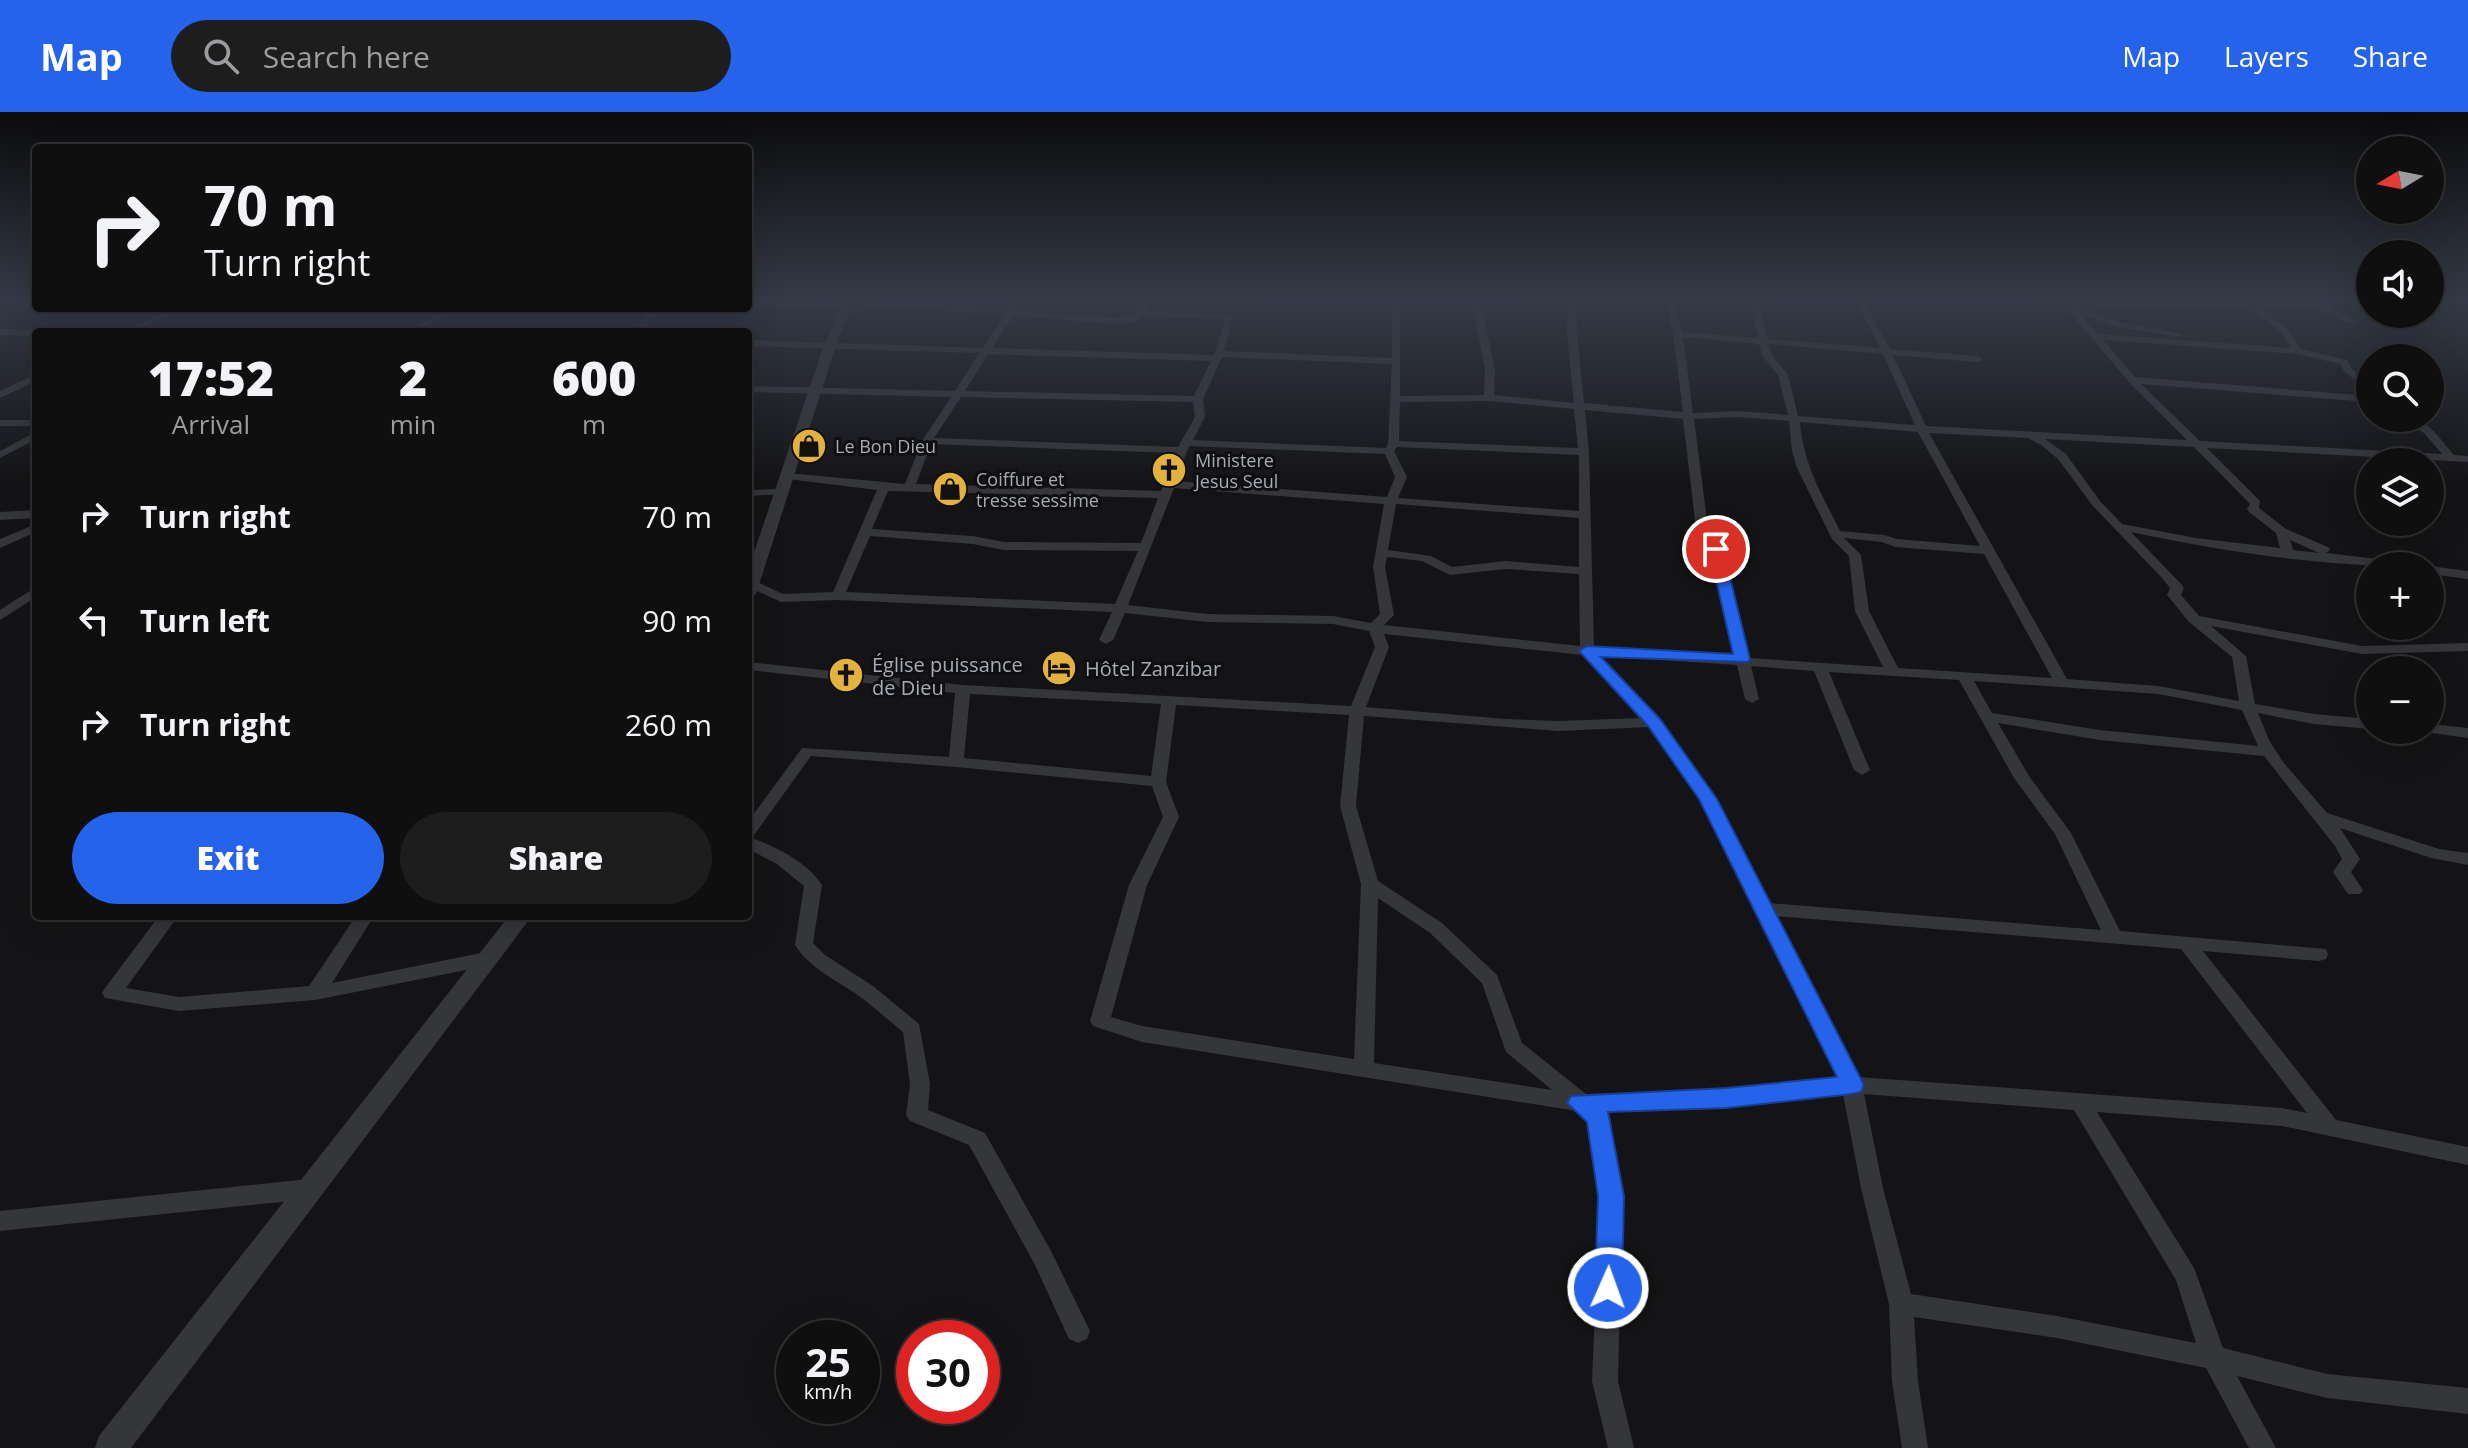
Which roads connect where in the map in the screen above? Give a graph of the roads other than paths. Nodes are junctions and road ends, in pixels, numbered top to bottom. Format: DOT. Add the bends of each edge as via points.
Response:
graph roads {
  1 [pos="825,361"];
  2 [pos="978,361"];
  3 [pos="1216,361"];
  4 [pos="1397,361"];
  5 [pos="1488,361"];
  6 [pos="1577,361"];
  7 [pos="1682,361"];
  8 [pos="1772,361"];
  9 [pos="1889,361"];
  10 [pos="2116,361"];
  11 [pos="2341,361"];
  12 [pos="2356,377"];
  13 [pos="32,378"];
  14 [pos="0,379"];
  15 [pos="32,379"];
  16 [pos="2132,380"];
  17 [pos="817,388"];
  18 [pos="752,389"];
  19 [pos="960,392"];
  20 [pos="0,395"];
  21 [pos="1489,398"];
  22 [pos="2356,398"];
  23 [pos="1198,399"];
  24 [pos="1394,399"];
  25 [pos="1580,407"];
  26 [pos="1689,416"];
  27 [pos="1794,419"];
  28 [pos="0,423"];
  29 [pos="32,423"];
  30 [pos="1922,429"];
  31 [pos="2429,432"];
  32 [pos="2020,434"];
  33 [pos="32,437"];
  34 [pos="927,441"];
  35 [pos="2194,443"];
  36 [pos="1184,446"];
  37 [pos="1391,448"];
  38 [pos="1584,452"];
  39 [pos="0,455"];
  40 [pos="2451,458"];
  41 [pos="2468,459"];
  42 [pos="788,476"];
  43 [pos="910,486"];
  44 [pos="884,487"];
  45 [pos="1167,490"];
  46 [pos="780,492"];
  47 [pos="752,493"];
  48 [pos="1391,500"];
  49 [pos="32,514"];
  50 [pos="1585,515"];
  51 [pos="0,516"];
  52 [pos="2118,525"];
  53 [pos="32,530"];
  54 [pos="867,532"];
  55 [pos="2282,532"];
  56 [pos="1838,534"];
  57 [pos="0,544"];
  58 [pos="1146,547"];
  59 [pos="1991,551"];
  60 [pos="1383,553"];
  61 [pos="2288,553"];
  62 [pos="2339,556"];
  63 [pos="2356,559"];
  64 [pos="1586,571"];
  65 [pos="2444,572"];
  66 [pos="2468,575"];
  67 [pos="752,583"];
  68 [pos="752,590"];
  69 [pos="32,594"];
  70 [pos="838,596"];
  71 [pos="1120,608"];
  72 [pos="0,616"];
  73 [pos="2194,619"];
  74 [pos="1375,627"];
  75 [pos="1106,640"];
  76 [pos="2468,647"];
  77 [pos="1587,651"];
  78 [pos="1742,659"];
  79 [pos="1819,665"];
  80 [pos="752,666"];
  81 [pos="1892,670"];
  82 [pos="1963,675"];
  83 [pos="2062,683"];
  84 [pos="963,689"];
  85 [pos="1752,699"];
  86 [pos="1169,700"];
  87 [pos="2246,704"];
  88 [pos="1357,711"];
  89 [pos="1985,716"];
  90 [pos="1654,722"];
  91 [pos="2356,723"];
  92 [pos="2444,730"];
  93 [pos="2468,733"];
  94 [pos="2268,752"];
  95 [pos="956,762"];
  96 [pos="1862,770"];
  97 [pos="1158,782"];
  98 [pos="2321,815"];
  99 [pos="752,828"];
  100 [pos="752,845"];
  101 [pos="2468,859"];
  102 [pos="1370,884"];
  103 [pos="2354,890"];
  104 [pos="1764,909"];
  105 [pos="166,920"];
  106 [pos="362,920"];
  107 [pos="518,920"];
  108 [pos="2114,937"];
  109 [pos="2186,943"];
  110 [pos="2319,954"];
  111 [pos="486,959"];
  112 [pos="315,993"];
  113 [pos="1364,1066"];
  114 [pos="1852,1085"];
  115 [pos="1579,1103"];
  116 [pos="2081,1103"];
  117 [pos="2330,1128"];
  118 [pos="2468,1156"];
  119 [pos="310,1189"];
  120 [pos="0,1221"];
  121 [pos="1901,1304"];
  122 [pos="1078,1331"];
  123 [pos="2214,1358"];
  124 [pos="2468,1401"];
  125 [pos="123,1444"];
  126 [pos="1621,1448"];
  127 [pos="1915,1448"];
  128 [pos="2263,1448"];
  1 -- 17 [label="street"];
  2 -- 19 [label="street"];
  3 -- 23 [label="street"];
  4 -- 24 [label="street"];
  5 -- 21 [label="street"];
  6 -- 25 [label="street"];
  7 -- 26 [label="street"];
  8 -- 27 [label="street" via="1783,375"];
  9 -- 30 [label="street"];
  10 -- 16 [label="street"];
  11 -- 12 [label="street"];
  13 -- 14 [label="street"];
  15 -- 20 [label="street"];
  16 -- 22 [label="street"];
  16 -- 35 [label="street"];
  17 -- 18 [label="street"];
  17 -- 19 [label="street"];
  17 -- 42 [label="street"];
  19 -- 23 [label="street"];
  19 -- 34 [label="street"];
  21 -- 24 [label="street"];
  21 -- 25 [label="street"];
  23 -- 36 [label="street" via="1200,417"];
  24 -- 37 [label="street"];
  25 -- 26 [label="street"];
  25 -- 38 [label="street"];
  26 -- 27 [label="street"];
  26 -- 78 [label="street" via="1702,528 1716,549"];
  27 -- 30 [label="street"];
  27 -- 56 [label="street" via="1797,451"];
  28 -- 29 [label="street"];
  30 -- 32 [label="street"];
  30 -- 59 [label="street"];
  31 -- 40 [label="street"];
  32 -- 35 [label="street"];
  32 -- 52 [label="street" via="2046,441 2072,464 2094,500"];
  33 -- 39 [label="street"];
  34 -- 36 [label="street"];
  34 -- 43 [label="street"];
  35 -- 40 [label="street"];
  35 -- 55 [label="street" via="2256,503 2253,509"];
  36 -- 37 [label="street"];
  36 -- 45 [label="street"];
  37 -- 38 [label="street"];
  37 -- 48 [label="street" via="1401,477"];
  38 -- 50 [label="street"];
  40 -- 41 [label="street"];
  42 -- 44 [label="street"];
  42 -- 46 [label="street"];
  43 -- 44 [label="street"];
  43 -- 45 [label="street"];
  44 -- 54 [label="street"];
  45 -- 48 [label="street"];
  45 -- 58 [label="street"];
  46 -- 47 [label="street"];
  46 -- 67 [label="street"];
  48 -- 50 [label="street"];
  48 -- 60 [label="street"];
  49 -- 51 [label="street"];
  50 -- 64 [label="street"];
  52 -- 61 [label="street" via="2196,542"];
  52 -- 73 [label="street" via="2155,558"];
  53 -- 57 [label="street"];
  54 -- 58 [label="street" via="1004,546"];
  54 -- 70 [label="street"];
  55 -- 61 [label="street"];
  55 -- 62 [label="street"];
  56 -- 59 [label="street"];
  56 -- 81 [label="street" via="1855,555 1862,611"];
  58 -- 71 [label="street"];
  59 -- 83 [label="street"];
  60 -- 64 [label="street" via="1438,561 1450,571 1506,565"];
  60 -- 74 [label="street" via="1379,567 1387,615"];
  61 -- 62 [label="street"];
  62 -- 63 [label="street"];
  64 -- 77 [label="street"];
  65 -- 66 [label="street"];
  68 -- 70 [label="street" via="781,598"];
  69 -- 72 [label="street"];
  70 -- 71 [label="street"];
  71 -- 74 [label="street"];
  71 -- 75 [label="street"];
  73 -- 76 [label="street" via="2362,650"];
  73 -- 87 [label="street" via="2239,656"];
  74 -- 77 [label="street"];
  74 -- 88 [label="street" via="1382,647"];
  77 -- 78 [label="street"];
  77 -- 90 [label="street"];
  78 -- 79 [label="street"];
  78 -- 85 [label="street"];
  79 -- 81 [label="street"];
  79 -- 96 [label="street"];
  80 -- 84 [label="street"];
  81 -- 82 [label="street"];
  82 -- 83 [label="street"];
  82 -- 89 [label="street"];
  83 -- 87 [label="street"];
  84 -- 86 [label="street"];
  84 -- 95 [label="street"];
  86 -- 88 [label="street"];
  86 -- 97 [label="street"];
  87 -- 91 [label="street"];
  87 -- 94 [label="street"];
  88 -- 90 [label="street" via="1558,726"];
  88 -- 102 [label="street" via="1348,806"];
  89 -- 94 [label="street" via="2100,735"];
  89 -- 108 [label="street" via="2063,833"];
  90 -- 104 [label="street" via="1708,799"];
  92 -- 93 [label="street"];
  94 -- 98 [label="street"];
  95 -- 97 [label="street"];
  95 -- 99 [label="street" via="807,751"];
  97 -- 113 [label="street" via="1171,817 1138,885 1100,1021 1142,1034"];
  98 -- 101 [label="street" via="2437,854"];
  98 -- 103 [label="street" via="2338,832 2351,859 2342,872"];
  100 -- 122 [label="street" via="788,861 813,885 804,945 912,1029 920,1084 917,1115 977,1139"];
  102 -- 113 [label="street"];
  102 -- 115 [label="street" via="1436,928 1490,980 1513,1047"];
  104 -- 108 [label="street"];
  104 -- 114 [label="street"];
  105 -- 112 [label="street" via="112,993 179,1004"];
  106 -- 112 [label="street"];
  107 -- 111 [label="street"];
  108 -- 109 [label="street"];
  109 -- 110 [label="street"];
  109 -- 117 [label="street"];
  111 -- 112 [label="street"];
  111 -- 119 [label="street"];
  113 -- 115 [label="street"];
  114 -- 115 [label="street" via="1726,1098"];
  114 -- 116 [label="street"];
  114 -- 121 [label="street"];
  115 -- 126 [label="street" via="1599,1117 1611,1196 1605,1381"];
  116 -- 117 [label="street" via="2282,1117"];
  116 -- 123 [label="street" via="2186,1276"];
  117 -- 118 [label="street"];
  119 -- 120 [label="street"];
  119 -- 125 [label="street"];
  121 -- 123 [label="street"];
  121 -- 127 [label="street"];
  123 -- 124 [label="street" via="2327,1386"];
  123 -- 128 [label="street"];
}
